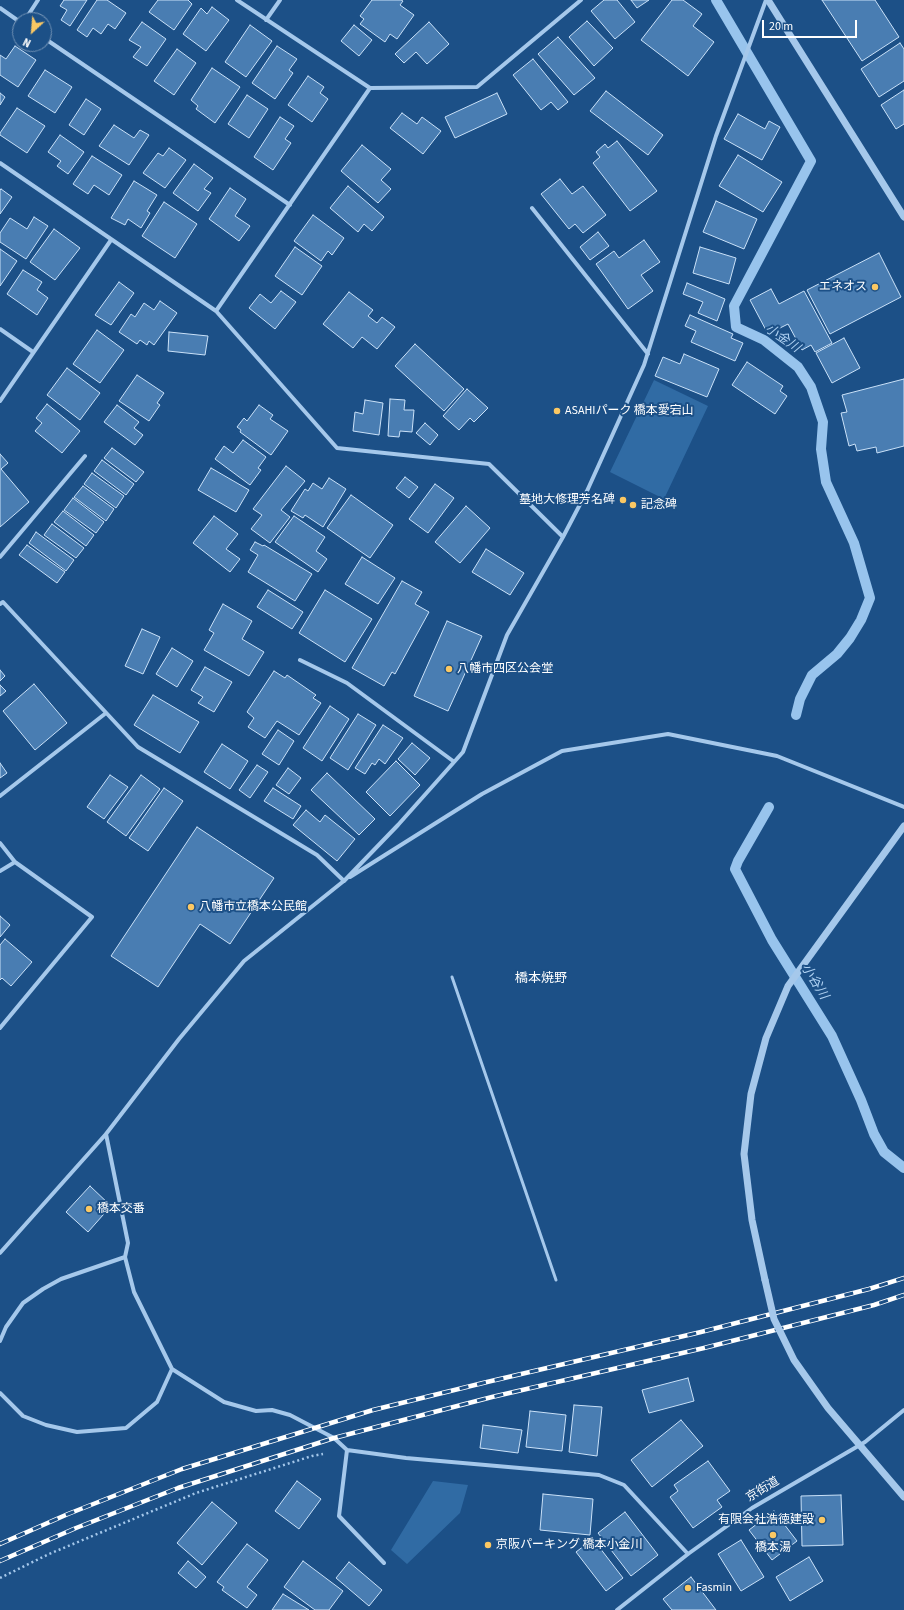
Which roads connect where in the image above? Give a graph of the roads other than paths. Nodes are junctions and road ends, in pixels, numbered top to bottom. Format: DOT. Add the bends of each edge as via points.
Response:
graph roads {
  1 [pos="38,0"];
  2 [pos="237,0"];
  3 [pos="280,0"];
  4 [pos="581,0"];
  5 [pos="767,0"];
  6 [pos="0,8"];
  7 [pos="30,12"];
  8 [pos="12,16"];
  9 [pos="266,20"];
  10 [pos="52,43"];
  11 [pos="370,88"];
  12 [pos="0,163"];
  13 [pos="290,205"];
  14 [pos="532,208"];
  15 [pos="904,217"];
  16 [pos="111,240"];
  17 [pos="216,311"];
  18 [pos="0,329"];
  19 [pos="33,352"];
  20 [pos="648,354"];
  21 [pos="0,401"];
  22 [pos="85,456"];
  23 [pos="563,537"];
  24 [pos="0,557"];
  25 [pos="0,596"];
  26 [pos="1,603"];
  27 [pos="300,660"];
  28 [pos="106,713"];
  29 [pos="453,761"];
  30 [pos="0,796"];
  31 [pos="904,807"];
  32 [pos="904,826"];
  33 [pos="0,843"];
  34 [pos="15,862"];
  35 [pos="0,871"];
  36 [pos="344,881"];
  37 [pos="452,978"];
  38 [pos="0,1028"];
  39 [pos="106,1134"];
  40 [pos="0,1253"];
  41 [pos="125,1257"];
  42 [pos="556,1280"];
  43 [pos="0,1341"];
  44 [pos="172,1369"];
  45 [pos="0,1393"];
  46 [pos="904,1410"];
  47 [pos="347,1450"];
  48 [pos="904,1497"];
  49 [pos="688,1554"];
  50 [pos="384,1563"];
  51 [pos="617,1610"];
  1 -- 7 [label="street"];
  2 -- 9 [label="street"];
  3 -- 9 [label="street"];
  4 -- 11 [label="street" via="477,87"];
  5 -- 15 [label="street"];
  5 -- 20 [label="street" via="716,136"];
  6 -- 8 [label="street"];
  9 -- 11 [label="street"];
  10 -- 13 [label="street"];
  11 -- 13 [label="street"];
  12 -- 16 [label="street"];
  13 -- 17 [label="street"];
  14 -- 20 [label="street"];
  16 -- 17 [label="street"];
  16 -- 19 [label="street"];
  17 -- 23 [label="street" via="337,448 489,464"];
  18 -- 19 [label="street"];
  19 -- 21 [label="street"];
  20 -- 23 [label="street" via="587,491"];
  22 -- 24 [label="street"];
  23 -- 29 [label="street" via="507,635 463,752"];
  25 -- 26 [label="street"];
  26 -- 28 [label="street"];
  27 -- 29 [label="street" via="347,683"];
  28 -- 30 [label="street"];
  28 -- 36 [label="street" via="138,747 317,854"];
  29 -- 36 [label="street" via="398,826"];
  31 -- 36 [label="street" via="777,756 668,734 562,751 482,794"];
  32 -- 48 [label="street, bridge" via="788,986 766,1038 751,1094 744,1154 752,1220 774,1319 794,1360 828,1408"];
  33 -- 34 [label="street"];
  34 -- 35 [label="street"];
  34 -- 38 [label="street" via="92,917"];
  36 -- 39 [label="street" via="244,960"];
  37 -- 42 [label="lane"];
  39 -- 40 [label="street"];
  39 -- 41 [label="street" via="128,1243"];
  41 -- 43 [label="street" via="61,1279 43,1289 23,1303 6,1327"];
  41 -- 44 [label="street" via="134,1292"];
  44 -- 45 [label="street" via="157,1402 126,1428 76,1432 46,1425 23,1416"];
  44 -- 47 [label="street" via="224,1402 256,1411 272,1410 290,1415 334,1438"];
  46 -- 49 [label="street, 京街道" via="865,1442 752,1508"];
  47 -- 49 [label="street" via="406,1458 599,1475 624,1485"];
  47 -- 50 [label="street" via="339,1516"];
  49 -- 51 [label="street, 京街道"];
}
